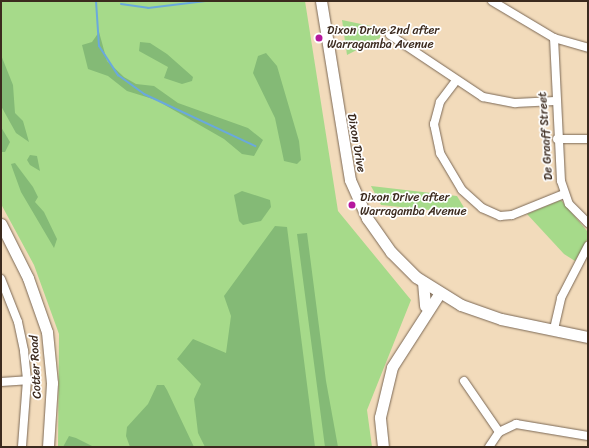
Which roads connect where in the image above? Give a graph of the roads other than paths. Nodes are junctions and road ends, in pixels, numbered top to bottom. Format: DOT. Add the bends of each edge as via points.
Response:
graph roads {
  1 [pos="321,1"];
  2 [pos="494,1"];
  3 [pos="390,36"];
  4 [pos="554,38"];
  5 [pos="588,48"];
  6 [pos="455,82"];
  7 [pos="555,101"];
  8 [pos="557,139"];
  9 [pos="588,139"];
  10 [pos="564,194"];
  11 [pos="588,223"];
  12 [pos="1,224"];
  13 [pos="588,246"];
  14 [pos="1,279"];
  15 [pos="423,282"];
  16 [pos="437,292"];
  17 [pos="4,293"];
  18 [pos="455,302"];
  19 [pos="427,308"];
  20 [pos="554,329"];
  21 [pos="588,337"];
  22 [pos="27,380"];
  23 [pos="464,381"];
  24 [pos="1,382"];
  25 [pos="499,432"];
  26 [pos="588,436"];
  27 [pos="22,447"];
  28 [pos="48,447"];
  29 [pos="383,447"];
  30 [pos="489,447"];
  1 -- 15 [label="main road, Dixon Drive" via="350,180 376,232 402,265"];
  2 -- 4 [label="street"];
  3 -- 6 [label="street"];
  4 -- 5 [label="street"];
  4 -- 7 [label="street, De Graaff Street"];
  6 -- 7 [label="street" via="497,101"];
  6 -- 10 [label="street" via="440,102 434,124 440,153 462,190 482,208 500,216 512,215"];
  7 -- 8 [label="street, De Graaff Street"];
  8 -- 9 [label="street"];
  8 -- 10 [label="street, De Graaff Street"];
  10 -- 11 [label="street, De Graaff Street"];
  12 -- 28 [label="main road, Cotter Road" via="28,278 47,332 52,382"];
  13 -- 20 [label="street" via="561,298"];
  14 -- 17 [label="street"];
  15 -- 16 [label="main road, Dixon Drive"];
  15 -- 19 [label="main road"];
  16 -- 18 [label="main road, Dixon Drive"];
  16 -- 19 [label="main road"];
  17 -- 22 [label="street" via="18,322"];
  18 -- 19 [label="main road"];
  18 -- 20 [label="main road, Dixon Drive" via="488,316"];
  19 -- 29 [label="main road" via="392,366 380,417"];
  20 -- 21 [label="main road, Dixon Drive"];
  22 -- 24 [label="street"];
  22 -- 27 [label="street"];
  23 -- 25 [label="street"];
  25 -- 26 [label="street" via="516,424"];
  25 -- 30 [label="street"];
}
